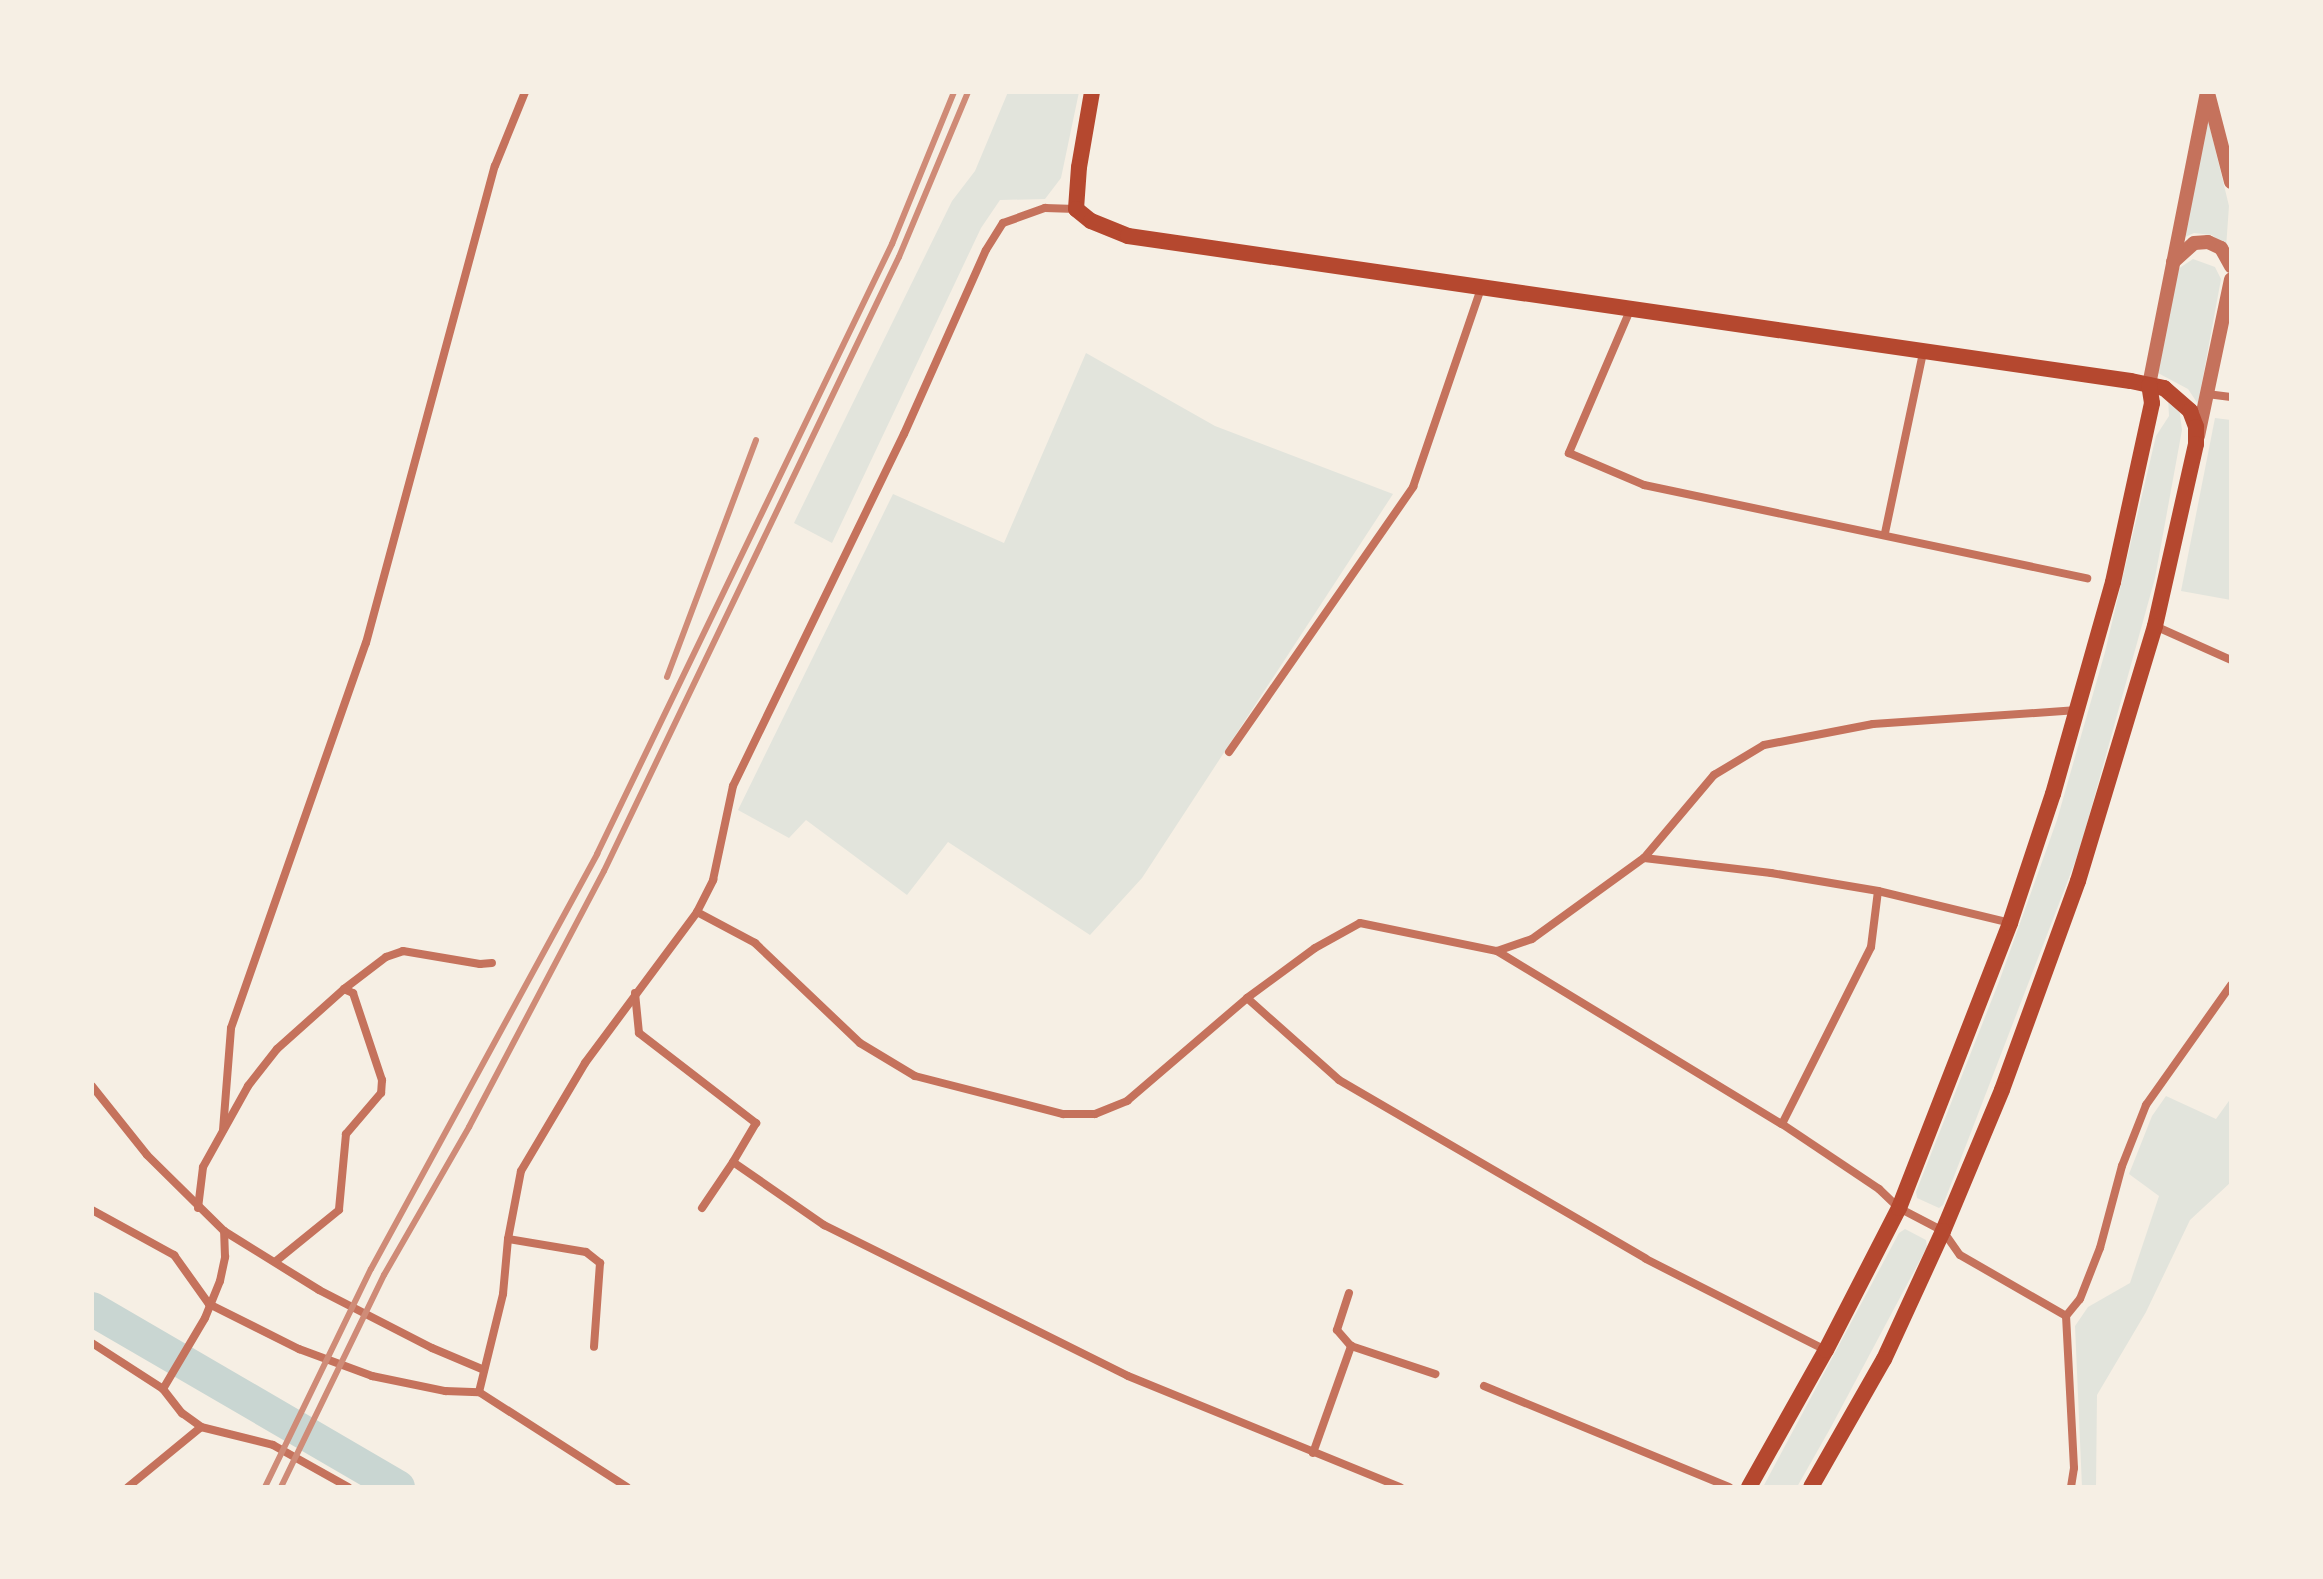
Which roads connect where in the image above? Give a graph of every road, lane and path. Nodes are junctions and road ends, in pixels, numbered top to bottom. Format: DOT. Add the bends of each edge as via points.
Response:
graph roads {
  1 [pos="525,92"];
  2 [pos="1092,92"];
  3 [pos="2207,92"];
  4 [pos="2231,182"];
  5 [pos="1076,209"];
  6 [pos="2173,262"];
  7 [pos="2231,266"];
  8 [pos="2231,279"];
  9 [pos="1483,285"];
  10 [pos="1631,307"];
  11 [pos="1923,352"];
  12 [pos="2149,385"];
  13 [pos="2207,394"];
  14 [pos="2231,397"];
  15 [pos="2196,444"];
  16 [pos="1885,533"];
  17 [pos="2087,578"];
  18 [pos="2155,626"];
  19 [pos="2231,660"];
  20 [pos="2079,710"];
  21 [pos="1229,752"];
  22 [pos="1644,858"];
  23 [pos="1878,891"];
  24 [pos="697,912"];
  25 [pos="2010,923"];
  26 [pos="1497,951"];
  27 [pos="492,963"];
  28 [pos="2231,985"];
  29 [pos="344,989"];
  30 [pos="635,993"];
  31 [pos="1247,998"];
  32 [pos="92,1086"];
  33 [pos="1782,1124"];
  34 [pos="223,1130"];
  35 [pos="733,1162"];
  36 [pos="198,1208"];
  37 [pos="702,1208"];
  38 [pos="1899,1208"];
  39 [pos="92,1210"];
  40 [pos="224,1231"];
  41 [pos="1943,1231"];
  42 [pos="508,1239"];
  43 [pos="275,1262"];
  44 [pos="1349,1293"];
  45 [pos="209,1304"];
  46 [pos="2066,1316"];
  47 [pos="92,1343"];
  48 [pos="1351,1346"];
  49 [pos="594,1347"];
  50 [pos="1826,1350"];
  51 [pos="484,1370"];
  52 [pos="1435,1374"];
  53 [pos="1484,1386"];
  54 [pos="163,1389"];
  55 [pos="479,1392"];
  56 [pos="201,1427"];
  57 [pos="1313,1453"];
  58 [pos="128,1487"];
  59 [pos="348,1487"];
  60 [pos="627,1487"];
  61 [pos="1400,1487"];
  62 [pos="1729,1487"];
  63 [pos="1749,1487"];
  64 [pos="1811,1487"];
  65 [pos="2071,1487"];
  1 -- 34 [label="street" via="495,166 366,643 231,1028"];
  2 -- 5 [label="main road"];
  3 -- 4 [label="street"];
  3 -- 6 [label="street"];
  5 -- 9 [label="main road" via="1128,236"];
  5 -- 24 [label="street" via="1045,208 1003,223 986,250 904,434 733,786 713,880"];
  6 -- 7 [label="street" via="2194,243 2208,242 2221,248"];
  6 -- 12 [label="street"];
  8 -- 13 [label="street"];
  9 -- 10 [label="main road"];
  9 -- 21 [label="street" via="1413,487"];
  10 -- 11 [label="main road"];
  10 -- 16 [label="street" via="1569,453 1644,485"];
  11 -- 12 [label="main road"];
  11 -- 16 [label="street"];
  12 -- 15 [label="main road" via="2164,388 2190,411"];
  12 -- 20 [label="main road" via="2152,403"];
  13 -- 14 [label="street"];
  13 -- 15 [label="street"];
  15 -- 18 [label="main road"];
  16 -- 17 [label="street"];
  18 -- 19 [label="street"];
  18 -- 41 [label="main road" via="2078,881 2002,1090"];
  20 -- 22 [label="street" via="1873,724 1764,745 1714,775"];
  20 -- 25 [label="main road"];
  22 -- 23 [label="street"];
  22 -- 26 [label="street" via="1532,939"];
  23 -- 25 [label="street"];
  23 -- 33 [label="street" via="1871,947"];
  24 -- 30 [label="street"];
  24 -- 31 [label="street" via="755,943 860,1043 915,1076 1063,1114 1095,1114 1127,1101"];
  25 -- 38 [label="main road"];
  26 -- 31 [label="street" via="1360,923 1315,948"];
  26 -- 33 [label="street"];
  27 -- 29 [label="street" via="403,951 386,957"];
  28 -- 46 [label="street" via="2146,1105 2122,1166 2100,1248 2080,1299"];
  29 -- 34 [label="street" via="277,1049"];
  29 -- 43 [label="street" via="353,993 382,1080 381,1093 346,1134 339,1210"];
  30 -- 35 [label="street" via="639,1033 756,1123"];
  30 -- 42 [label="street" via="585,1063 521,1171"];
  31 -- 50 [label="street" via="1339,1080 1646,1259"];
  32 -- 36 [label="street"];
  33 -- 38 [label="street"];
  34 -- 36 [label="street" via="203,1167"];
  35 -- 37 [label="street"];
  35 -- 57 [label="street" via="824,1225 1128,1376"];
  36 -- 40 [label="street"];
  38 -- 41 [label="street"];
  38 -- 50 [label="main road"];
  39 -- 45 [label="street" via="174,1255"];
  40 -- 43 [label="street"];
  40 -- 45 [label="street" via="225,1257"];
  41 -- 46 [label="street" via="1960,1255"];
  41 -- 64 [label="main road" via="1884,1359"];
  42 -- 49 [label="street" via="586,1252 600,1263"];
  42 -- 51 [label="street" via="503,1294"];
  43 -- 51 [label="street" via="319,1290"];
  44 -- 48 [label="street" via="1337,1330"];
  45 -- 54 [label="street"];
  45 -- 55 [label="street" via="299,1349 372,1376 445,1391"];
  46 -- 65 [label="street"];
  47 -- 54 [label="street"];
  48 -- 52 [label="street"];
  48 -- 57 [label="street"];
  50 -- 63 [label="main road"];
  51 -- 55 [label="street"];
  53 -- 62 [label="street"];
  54 -- 56 [label="street"];
  55 -- 60 [label="street"];
  56 -- 58 [label="street"];
  56 -- 59 [label="street" via="273,1445"];
  57 -- 61 [label="street"];
}
